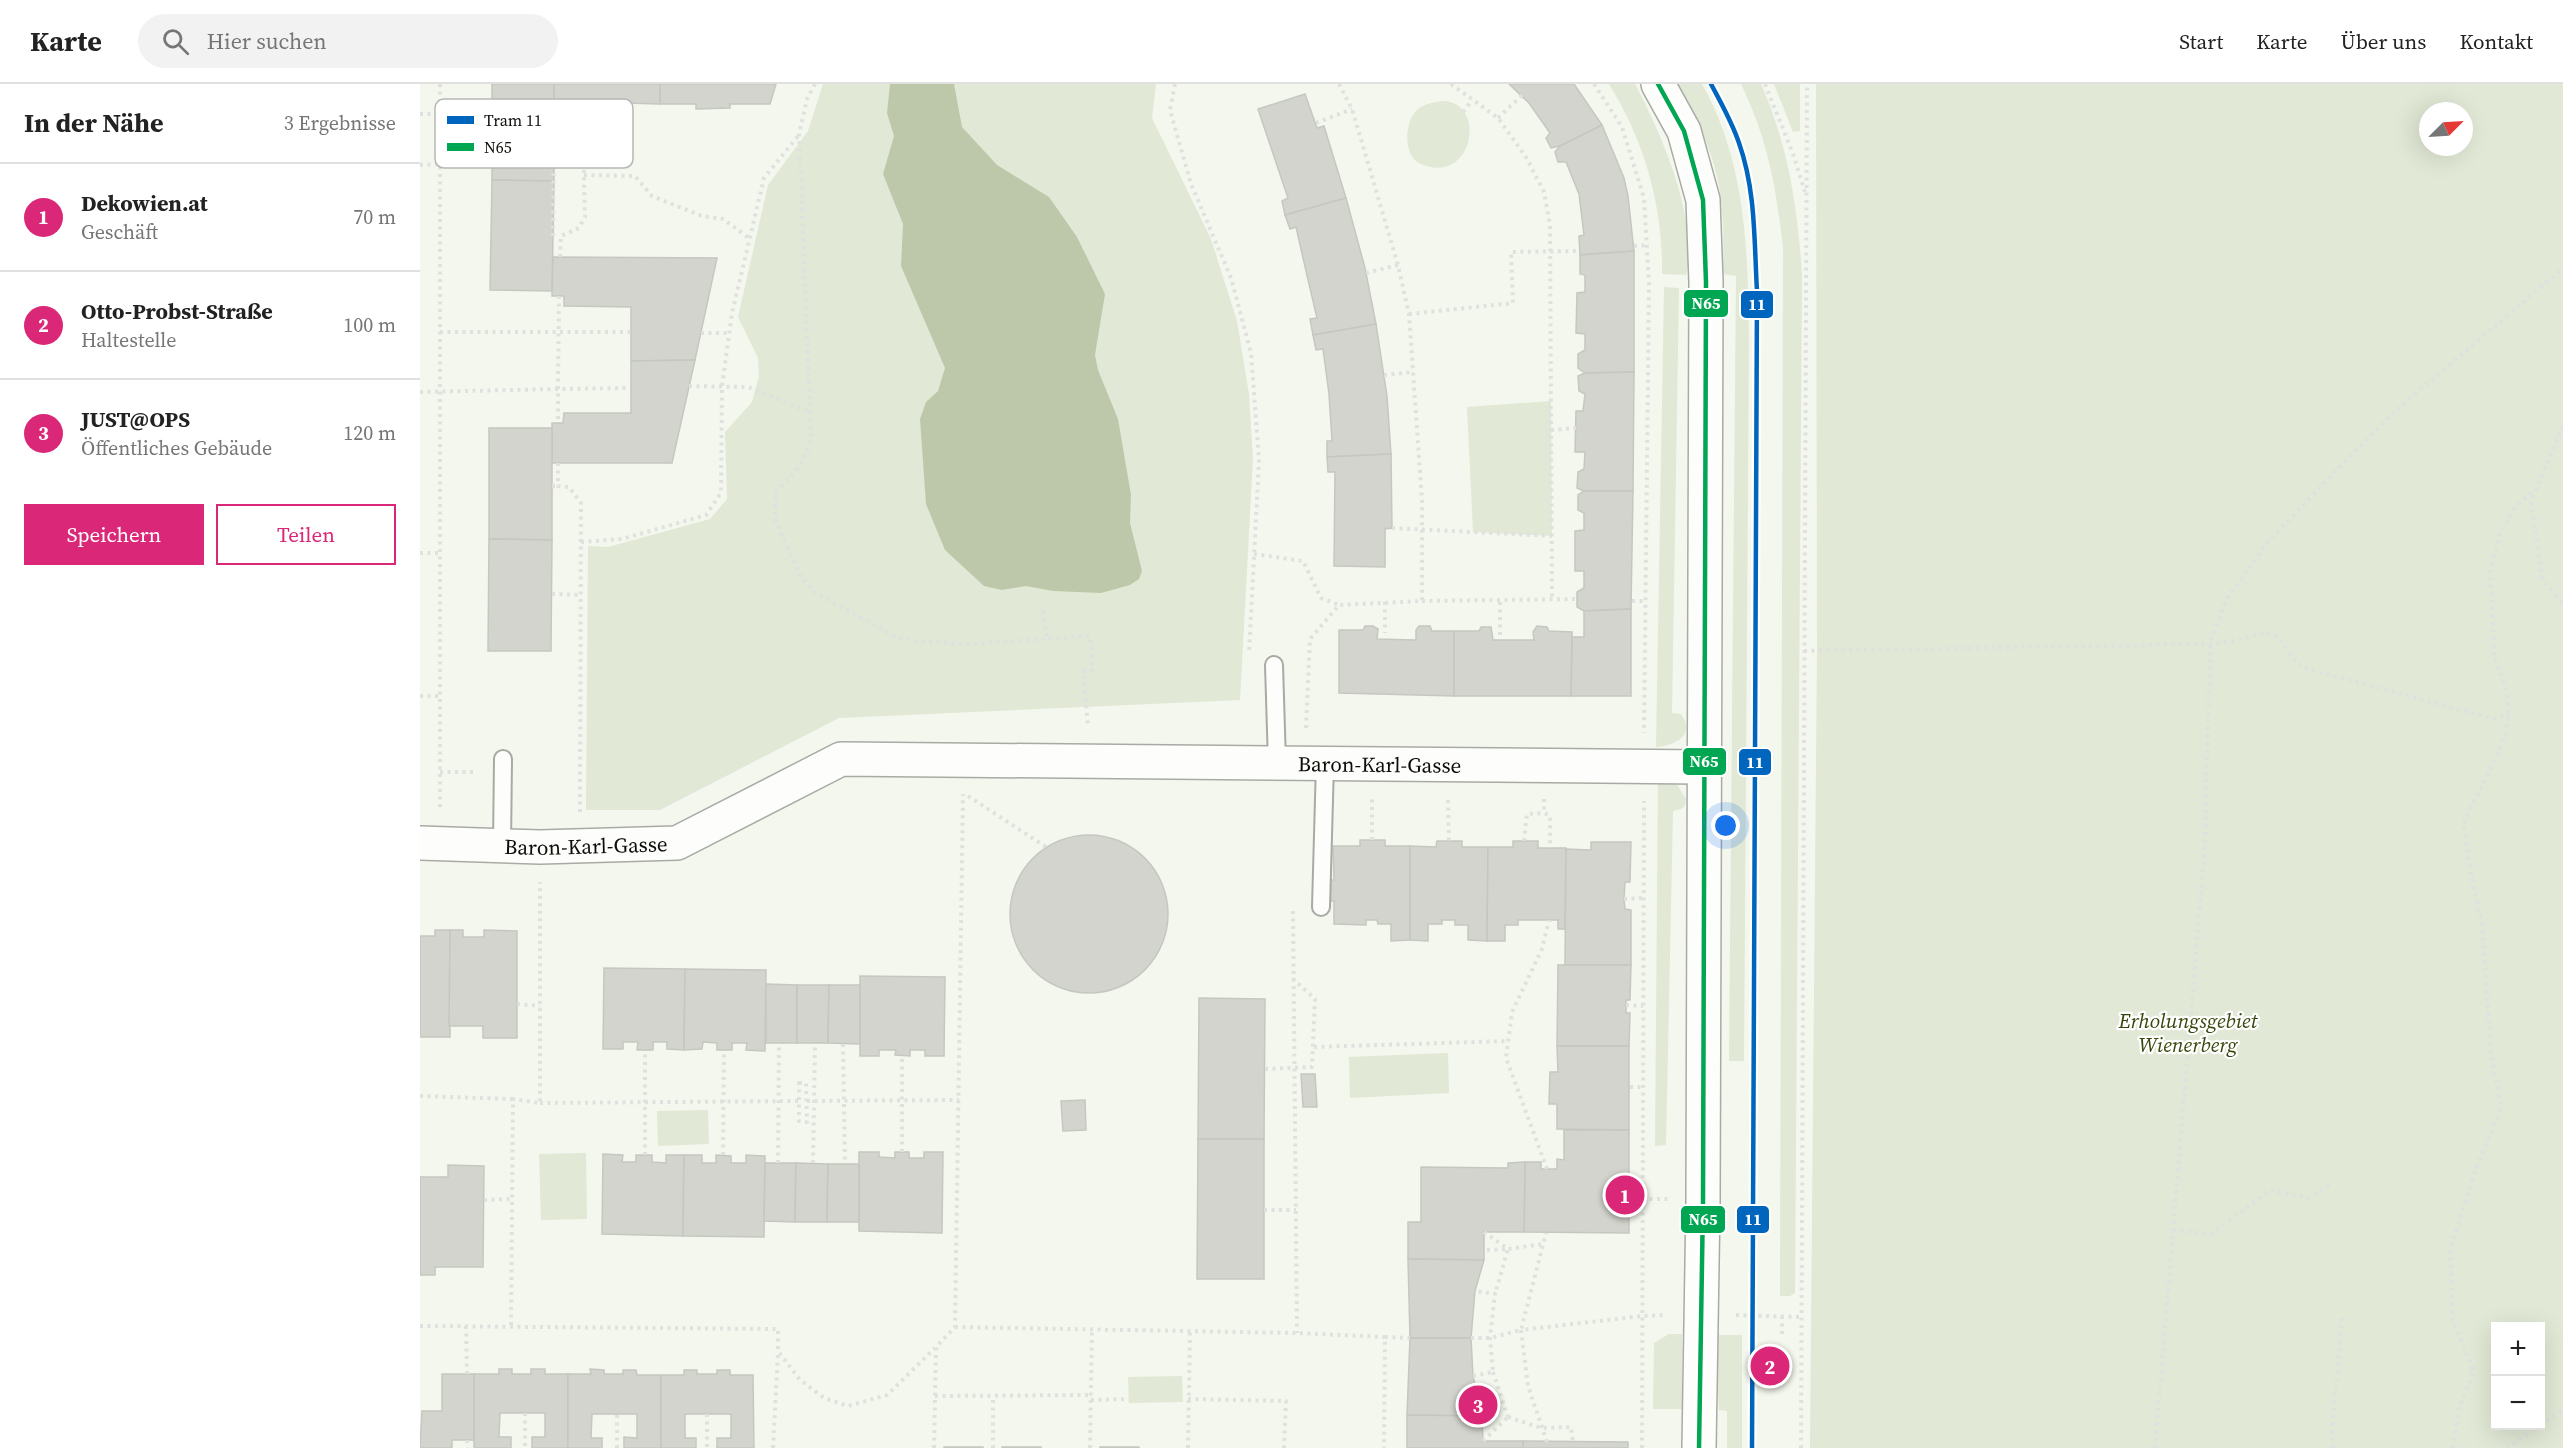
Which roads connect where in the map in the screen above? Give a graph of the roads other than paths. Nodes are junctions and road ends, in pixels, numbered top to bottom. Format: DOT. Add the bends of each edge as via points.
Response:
graph roads {
  1 [pos="1658,84"];
  2 [pos="1274,665"];
  3 [pos="1302,763"];
  4 [pos="503,766"];
  5 [pos="1703,767"];
  6 [pos="430,843"];
  7 [pos="502,846"];
  8 [pos="1321,907"];
  9 [pos="1699,1448"];
  1 -- 5 [label="street" via="1684,131 1703,200"];
  2 -- 3 [label="lane"];
  3 -- 5 [label="street, Baron-Karl-Gasse"];
  3 -- 7 [label="street, Baron-Karl-Gasse" via="841,759 677,843"];
  3 -- 8 [label="lane"];
  4 -- 7 [label="lane"];
  5 -- 9 [label="street"];
  6 -- 7 [label="street, Baron-Karl-Gasse"];
}
